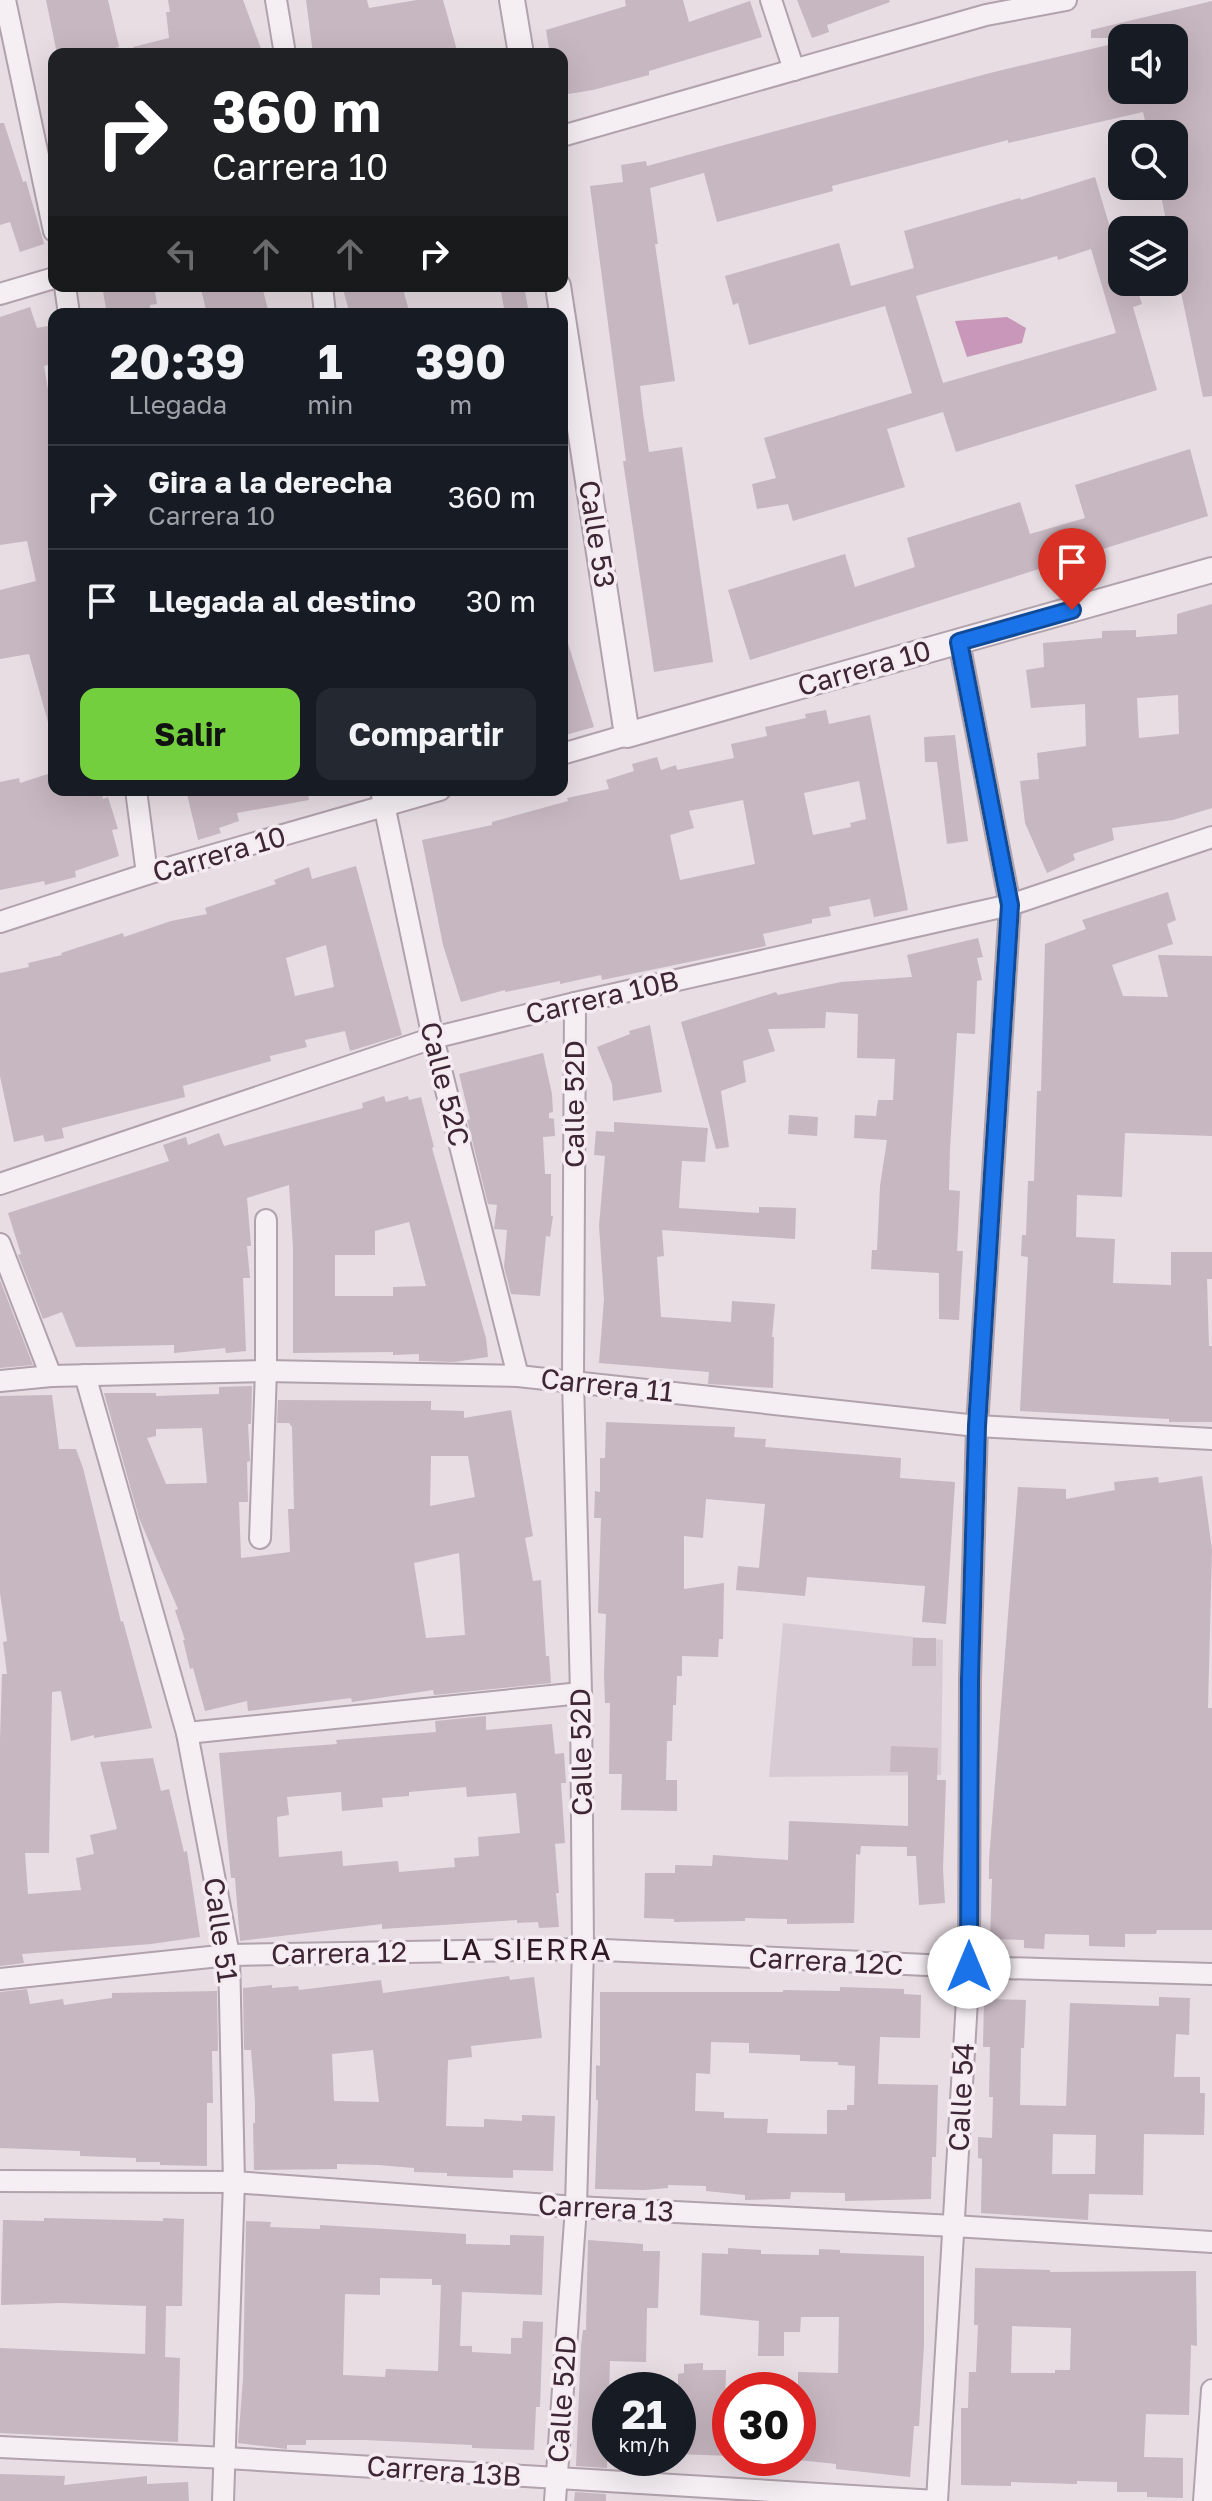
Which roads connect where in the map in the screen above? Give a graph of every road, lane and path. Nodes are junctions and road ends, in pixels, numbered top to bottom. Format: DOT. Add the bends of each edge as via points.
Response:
graph roads {
  1 [pos="5,0"];
  2 [pos="276,0"];
  3 [pos="512,0"];
  4 [pos="771,0"];
  5 [pos="1066,0"];
  6 [pos="985,8"];
  7 [pos="284,48"];
  8 [pos="520,48"];
  9 [pos="794,70"];
  10 [pos="568,134"];
  11 [pos="48,203"];
  12 [pos="48,280"];
  13 [pos="0,294"];
  14 [pos="568,351"];
  15 [pos="1212,570"];
  16 [pos="959,642"];
  17 [pos="627,735"];
  18 [pos="568,752"];
  19 [pos="137,796"];
  20 [pos="382,798"];
  21 [pos="1212,837"];
  22 [pos="147,874"];
  23 [pos="1010,905"];
  24 [pos="0,922"];
  25 [pos="575,1003"];
  26 [pos="433,1038"];
  27 [pos="0,1184"];
  28 [pos="266,1220"];
  29 [pos="0,1244"];
  30 [pos="266,1371"];
  31 [pos="85,1375"];
  32 [pos="51,1376"];
  33 [pos="518,1376"];
  34 [pos="573,1380"];
  35 [pos="0,1381"];
  36 [pos="977,1426"];
  37 [pos="1212,1439"];
  38 [pos="260,1538"];
  39 [pos="581,1693"];
  40 [pos="187,1733"];
  41 [pos="583,1949"];
  42 [pos="229,1955"];
  43 [pos="969,1967"];
  44 [pos="1212,1974"];
  45 [pos="0,1979"];
  46 [pos="0,2181"];
  47 [pos="234,2182"];
  48 [pos="576,2207"];
  49 [pos="954,2226"];
  50 [pos="1212,2242"];
  51 [pos="1212,2390"];
  52 [pos="0,2447"];
  53 [pos="226,2458"];
  54 [pos="556,2478"];
  55 [pos="223,2501"];
  56 [pos="555,2501"];
  57 [pos="936,2501"];
  58 [pos="1204,2501"];
  1 -- 11 [label="street"];
  2 -- 7 [label="street"];
  3 -- 8 [label="street"];
  4 -- 9 [label="street"];
  5 -- 6 [label="street"];
  6 -- 9 [label="street"];
  9 -- 10 [label="street"];
  12 -- 13 [label="street"];
  14 -- 17 [label="street, Calle 53"];
  15 -- 16 [label="street, Carrera 10"];
  16 -- 17 [label="street, Carrera 10"];
  16 -- 23 [label="street, Calle 54"];
  17 -- 18 [label="street, Carrera 10"];
  19 -- 22 [label="street"];
  20 -- 22 [label="street, Carrera 10"];
  20 -- 26 [label="street, Calle 52C"];
  21 -- 23 [label="street, Carrera 10B"];
  22 -- 24 [label="street, Carrera 10"];
  23 -- 25 [label="street, Carrera 10B"];
  23 -- 36 [label="street, Calle 54"];
  25 -- 26 [label="street, Carrera 10B"];
  25 -- 34 [label="street, Calle 52D"];
  26 -- 27 [label="street, Carrera 10B"];
  26 -- 33 [label="street, Calle 52C"];
  28 -- 30 [label="street"];
  29 -- 32 [label="street"];
  30 -- 31 [label="street, Carrera 11"];
  30 -- 33 [label="street, Carrera 11"];
  30 -- 38 [label="street"];
  31 -- 32 [label="street, Carrera 11"];
  31 -- 40 [label="street, Calle 51"];
  32 -- 35 [label="street, Carrera 11"];
  33 -- 34 [label="street, Carrera 11"];
  34 -- 36 [label="street, Carrera 11"];
  34 -- 39 [label="street, Calle 52D"];
  36 -- 37 [label="street, Carrera 11"];
  36 -- 43 [label="street, Calle 54"];
  39 -- 40 [label="street"];
  39 -- 41 [label="street, Calle 52D"];
  40 -- 42 [label="street, Calle 51"];
  41 -- 42 [label="street, Carrera 12"];
  41 -- 43 [label="street, Carrera 12C"];
  41 -- 48 [label="street, Calle 52D"];
  42 -- 45 [label="street, Carrera 12"];
  42 -- 47 [label="street, Calle 51"];
  43 -- 44 [label="street, Carrera 12C"];
  43 -- 49 [label="street, Calle 54"];
  46 -- 47 [label="street, Carrera 13"];
  47 -- 48 [label="street, Carrera 13"];
  47 -- 53 [label="street, Calle 51"];
  48 -- 49 [label="street, Carrera 13"];
  48 -- 54 [label="street, Calle 52D"];
  49 -- 50 [label="street, Carrera 13"];
  49 -- 57 [label="street, Calle 54"];
  51 -- 58 [label="street"];
  52 -- 53 [label="street, Carrera 13B"];
  53 -- 54 [label="street, Carrera 13B"];
  53 -- 55 [label="street, Calle 51"];
  54 -- 56 [label="street, Calle 52D"];
  54 -- 57 [label="street, Carrera 13B"];
}
